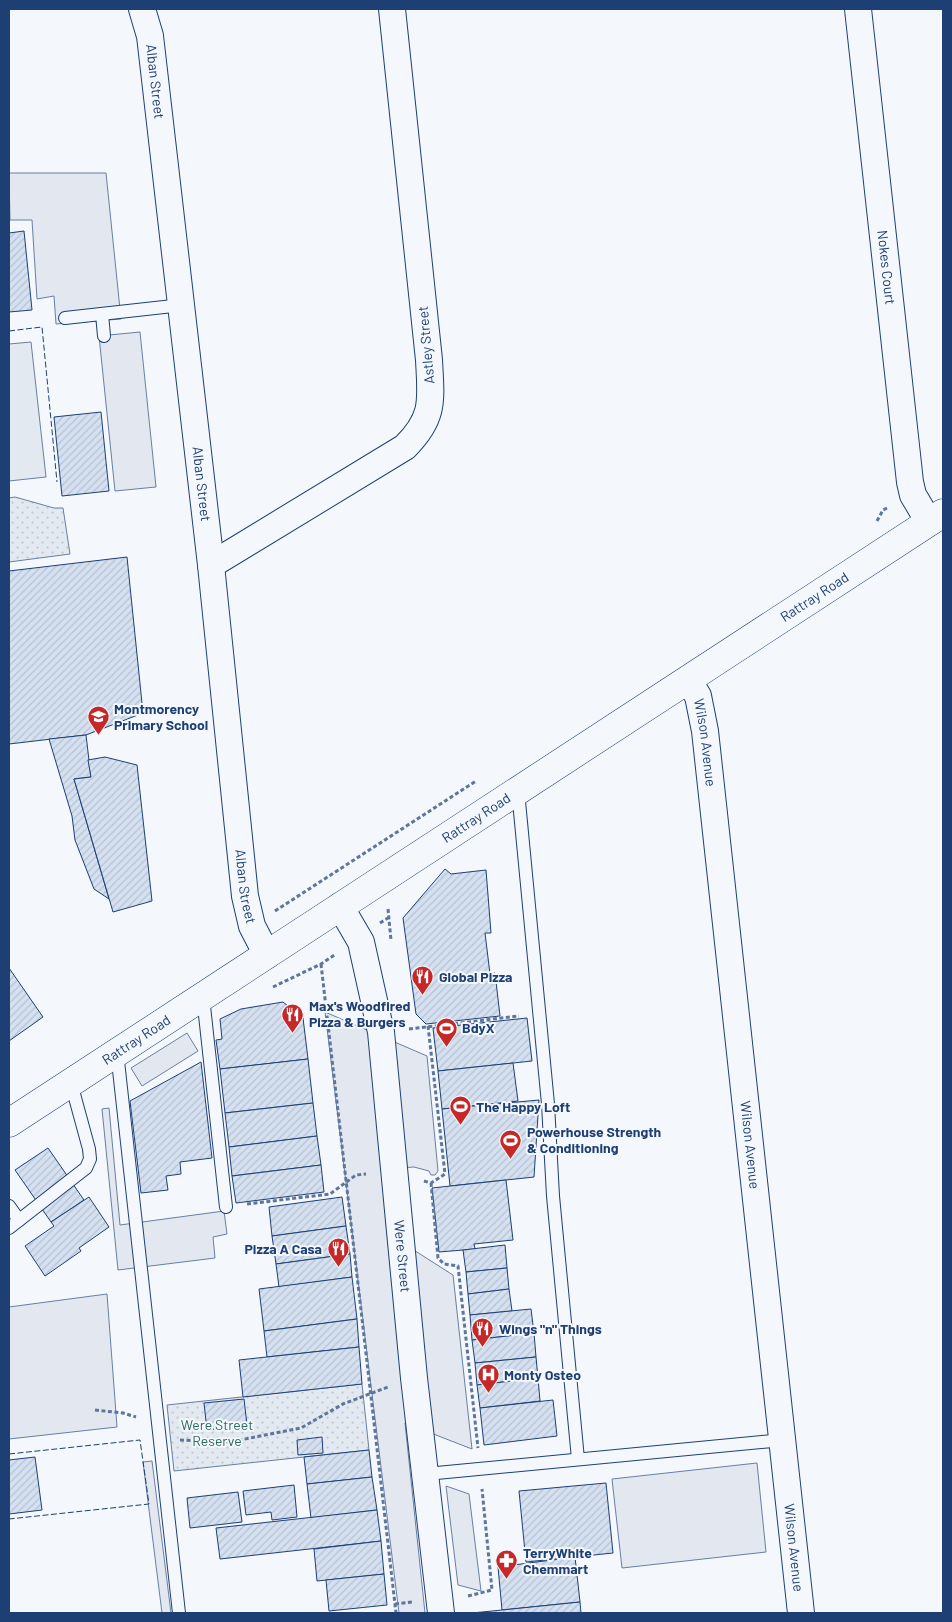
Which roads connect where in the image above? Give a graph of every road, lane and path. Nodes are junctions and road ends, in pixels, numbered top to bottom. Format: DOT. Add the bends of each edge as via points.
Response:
graph roads {
  1 [pos="142,9"];
  2 [pos="392,9"];
  3 [pos="858,9"];
  4 [pos="182,306"];
  5 [pos="102,314"];
  6 [pos="65,318"];
  7 [pos="104,336"];
  8 [pos="936,518"];
  9 [pos="210,564"];
  10 [pos="688,680"];
  11 [pos="518,791"];
  12 [pos="340,906"];
  13 [pos="267,955"];
  14 [pos="321,964"];
  15 [pos="203,997"];
  16 [pos="540,1014"];
  17 [pos="428,1026"];
  18 [pos="381,1032"];
  19 [pos="116,1052"];
  20 [pos="71,1083"];
  21 [pos="9,1123"];
  22 [pos="395,1172"];
  23 [pos="345,1183"];
  24 [pos="431,1183"];
  25 [pos="9,1206"];
  26 [pos="226,1206"];
  27 [pos="14,1224"];
  28 [pos="414,1378"];
  29 [pos="370,1394"];
  30 [pos="95,1410"];
  31 [pos="160,1435"];
  32 [pos="783,1440"];
  33 [pos="578,1459"];
  34 [pos="480,1469"];
  35 [pos="426,1474"];
  36 [pos="468,1596"];
  37 [pos="179,1613"];
  38 [pos="396,1613"];
  39 [pos="441,1613"];
  40 [pos="801,1613"];
  1 -- 4 [label="street, Alban Street" via="150,36"];
  2 -- 9 [label="street, Astley Street" via="429,360 429,412 421,432 405,447"];
  3 -- 8 [label="street, Nokes Court" via="910,482 913,495"];
  4 -- 5 [label="lane"];
  4 -- 9 [label="street, Alban Street"];
  5 -- 6 [label="lane"];
  5 -- 7 [label="lane"];
  8 -- 10 [label="street, Rattray Road"];
  9 -- 13 [label="street, Alban Street" via="245,896 252,926"];
  10 -- 11 [label="street, Rattray Road"];
  10 -- 32 [label="street, Wilson Avenue" via="698,696 705,731"];
  11 -- 12 [label="street, Rattray Road"];
  11 -- 16 [label="lane"];
  12 -- 13 [label="street, Rattray Road"];
  12 -- 18 [label="street, Were Street" via="361,942"];
  13 -- 15 [label="street, Rattray Road"];
  14 -- 23 [label="path"];
  15 -- 19 [label="street, Rattray Road"];
  15 -- 26 [label="lane"];
  16 -- 17 [label="path"];
  16 -- 33 [label="lane" via="553,1196"];
  17 -- 18 [label="path"];
  17 -- 24 [label="path" via="445,1174"];
  18 -- 22 [label="street, Were Street"];
  19 -- 20 [label="street, Rattray Road"];
  19 -- 31 [label="lane"];
  20 -- 21 [label="street, Rattray Road"];
  20 -- 27 [label="lane" via="90,1159 86,1168"];
  22 -- 23 [label="path" via="356,1175"];
  22 -- 24 [label="path"];
  22 -- 28 [label="street, Were Street"];
  23 -- 26 [label="path" via="330,1194"];
  23 -- 29 [label="path"];
  24 -- 34 [label="path" via="438,1258 444,1264 458,1266"];
  25 -- 27 [label="lane"];
  28 -- 29 [label="path"];
  28 -- 35 [label="street, Were Street"];
  29 -- 31 [label="path" via="343,1404 301,1428 230,1442 176,1440"];
  29 -- 38 [label="path"];
  30 -- 31 [label="path" via="130,1414"];
  31 -- 37 [label="lane"];
  32 -- 33 [label="lane"];
  32 -- 40 [label="street, Wilson Avenue"];
  33 -- 34 [label="lane"];
  34 -- 35 [label="lane"];
  34 -- 36 [label="path" via="492,1590"];
  35 -- 39 [label="street, Were Street"];
}
